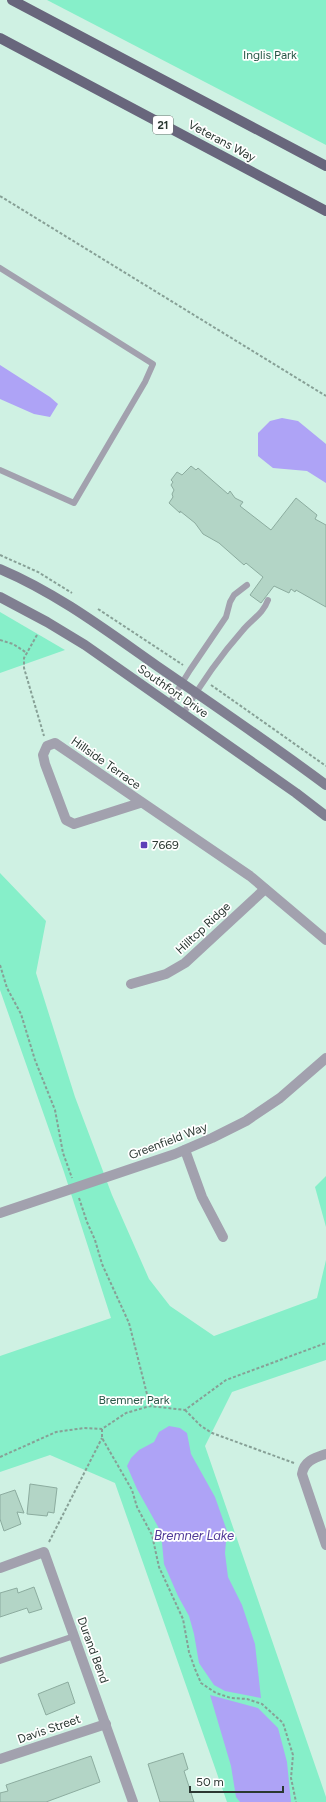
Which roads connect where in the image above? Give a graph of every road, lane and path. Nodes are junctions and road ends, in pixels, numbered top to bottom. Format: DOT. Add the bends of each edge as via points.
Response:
graph roads {
  1 [pos="12,0"];
  2 [pos="0,38"];
  3 [pos="326,166"];
  4 [pos="0,196"];
  5 [pos="326,211"];
  6 [pos="0,268"];
  7 [pos="326,396"];
  8 [pos="0,470"];
  9 [pos="0,555"];
  10 [pos="0,569"];
  11 [pos="247,585"];
  12 [pos="77,596"];
  13 [pos="0,597"];
  14 [pos="268,600"];
  15 [pos="97,609"];
  16 [pos="37,635"];
  17 [pos="0,640"];
  18 [pos="27,653"];
  19 [pos="190,670"];
  20 [pos="204,680"];
  21 [pos="182,683"];
  22 [pos="196,692"];
  23 [pos="169,704"];
  24 [pos="183,714"];
  25 [pos="47,746"];
  26 [pos="326,766"];
  27 [pos="326,785"];
  28 [pos="140,803"];
  29 [pos="326,816"];
  30 [pos="265,889"];
  31 [pos="326,940"];
  32 [pos="0,965"];
  33 [pos="131,984"];
  34 [pos="326,1058"];
  35 [pos="185,1150"];
  36 [pos="75,1188"];
  37 [pos="0,1213"];
  38 [pos="223,1237"];
  39 [pos="326,1344"];
  40 [pos="150,1406"];
  41 [pos="185,1410"];
  42 [pos="102,1428"];
  43 [pos="102,1438"];
  44 [pos="326,1454"];
  45 [pos="0,1457"];
  46 [pos="303,1467"];
  47 [pos="326,1545"];
  48 [pos="44,1552"];
  49 [pos="0,1568"];
  50 [pos="74,1636"];
  51 [pos="0,1661"];
  52 [pos="106,1724"];
  53 [pos="0,1759"];
  54 [pos="133,1802"];
  55 [pos="296,1802"];
  1 -- 3 [label="main road"];
  2 -- 5 [label="main road, Veterans Way / 21"];
  4 -- 7 [label="path"];
  6 -- 8 [label="lane" via="153,364 74,503"];
  9 -- 12 [label="path" via="38,572"];
  10 -- 21 [label="main road, Southfort Drive" via="67,605"];
  11 -- 19 [label="lane" via="234,595 226,617"];
  13 -- 23 [label="main road, Southfort Drive" via="85,645"];
  14 -- 20 [label="lane" via="262,612 243,629"];
  15 -- 19 [label="path"];
  16 -- 18 [label="path"];
  17 -- 18 [label="path" via="13,644"];
  18 -- 25 [label="path" via="24,662 25,675"];
  19 -- 21 [label="lane"];
  20 -- 22 [label="lane"];
  20 -- 26 [label="path"];
  21 -- 22 [label="main road, Southfort Drive"];
  21 -- 23 [label="lane"];
  22 -- 24 [label="lane"];
  22 -- 27 [label="main road, Southfort Drive"];
  23 -- 24 [label="main road, Southfort Drive"];
  24 -- 29 [label="main road, Southfort Drive"];
  25 -- 28 [label="street, Hillside Terrace" via="56,744"];
  25 -- 28 [label="street, Hillside Terrace" via="43,754 45,764 66,820 74,824"];
  28 -- 30 [label="street, Hillside Terrace" via="250,876"];
  30 -- 31 [label="street, Hillside Terrace"];
  30 -- 33 [label="street, Hilltop Ridge" via="185,963 166,974"];
  32 -- 36 [label="path" via="7,988 21,1014 34,1060 55,1110 63,1153"];
  34 -- 35 [label="street, Greenfield Way" via="280,1098 252,1117"];
  35 -- 36 [label="street, Greenfield Way"];
  35 -- 38 [label="street" via="202,1197"];
  36 -- 37 [label="street, Greenfield Way"];
  36 -- 40 [label="path" via="102,1264 129,1323"];
  39 -- 41 [label="path" via="226,1380"];
  40 -- 41 [label="path"];
  40 -- 42 [label="path" via="126,1413"];
  41 -- 46 [label="path" via="212,1433"];
  42 -- 43 [label="path"];
  42 -- 45 [label="path" via="56,1432"];
  43 -- 48 [label="path"];
  43 -- 55 [label="path" via="132,1490 152,1535 159,1567 183,1619 189,1652 201,1683 216,1693 262,1704 283,1723 293,1754 291,1778"];
  44 -- 46 [label="street" via="313,1458"];
  46 -- 47 [label="street" via="302,1474"];
  48 -- 49 [label="street"];
  48 -- 50 [label="street, Durand Bend"];
  50 -- 51 [label="lane"];
  50 -- 52 [label="street, Durand Bend"];
  52 -- 53 [label="street, Davis Street"];
  52 -- 54 [label="street, Durand Bend"];
}
